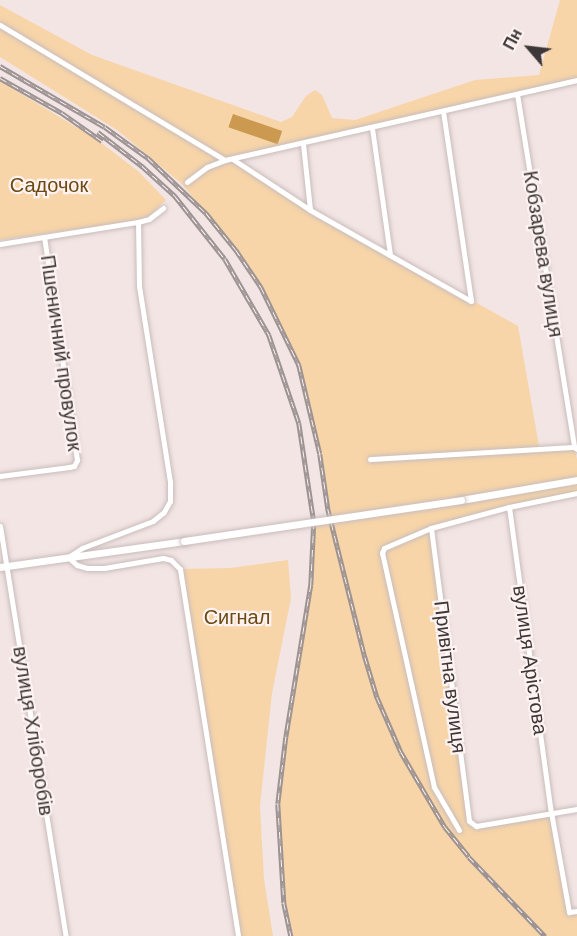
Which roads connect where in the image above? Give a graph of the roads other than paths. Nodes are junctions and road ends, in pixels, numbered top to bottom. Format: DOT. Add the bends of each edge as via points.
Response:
graph roads {
  1 [pos="0,26"];
  2 [pos="577,80"];
  3 [pos="517,94"];
  4 [pos="442,111"];
  5 [pos="372,128"];
  6 [pos="303,144"];
  7 [pos="225,160"];
  8 [pos="234,160"];
  9 [pos="187,182"];
  10 [pos="164,208"];
  11 [pos="310,210"];
  12 [pos="138,222"];
  13 [pos="44,237"];
  14 [pos="0,244"];
  15 [pos="390,254"];
  16 [pos="576,448"];
  17 [pos="370,459"];
  18 [pos="0,477"];
  19 [pos="577,480"];
  20 [pos="577,493"];
  21 [pos="509,507"];
  22 [pos="0,526"];
  23 [pos="431,528"];
  24 [pos="68,557"];
  25 [pos="4,567"];
  26 [pos="577,809"];
  27 [pos="551,812"];
  28 [pos="459,830"];
  29 [pos="577,911"];
  30 [pos="66,936"];
  31 [pos="238,936"];
  1 -- 7 [label="street"];
  2 -- 3 [label="street"];
  3 -- 4 [label="street"];
  3 -- 16 [label="street, Кобзарева вулиця"];
  4 -- 5 [label="street"];
  4 -- 15 [label="street" via="471,301"];
  5 -- 6 [label="street"];
  5 -- 15 [label="street"];
  6 -- 8 [label="street"];
  6 -- 11 [label="street"];
  7 -- 8 [label="street"];
  7 -- 9 [label="street"];
  8 -- 11 [label="street"];
  10 -- 12 [label="street"];
  11 -- 15 [label="street"];
  12 -- 13 [label="street"];
  12 -- 24 [label="street" via="139,286 170,501 153,521"];
  13 -- 14 [label="street"];
  13 -- 18 [label="street, Пшеничний провулок" via="76,460 69,468"];
  16 -- 17 [label="street"];
  19 -- 24 [label="street, bridge"];
  20 -- 21 [label="street"];
  21 -- 23 [label="street"];
  21 -- 27 [label="street, вулиця Арістова"];
  22 -- 25 [label="street, вулиця Хліборобів"];
  23 -- 27 [label="street, Привітна вулиця" via="469,821 473,825"];
  23 -- 28 [label="street" via="384,548 382,553 434,787"];
  24 -- 25 [label="street"];
  24 -- 31 [label="street" via="87,568 163,558 180,569"];
  25 -- 30 [label="street, вулиця Хліборобів"];
  26 -- 27 [label="street"];
  27 -- 29 [label="street, вулиця Арістова" via="569,912"];
}
